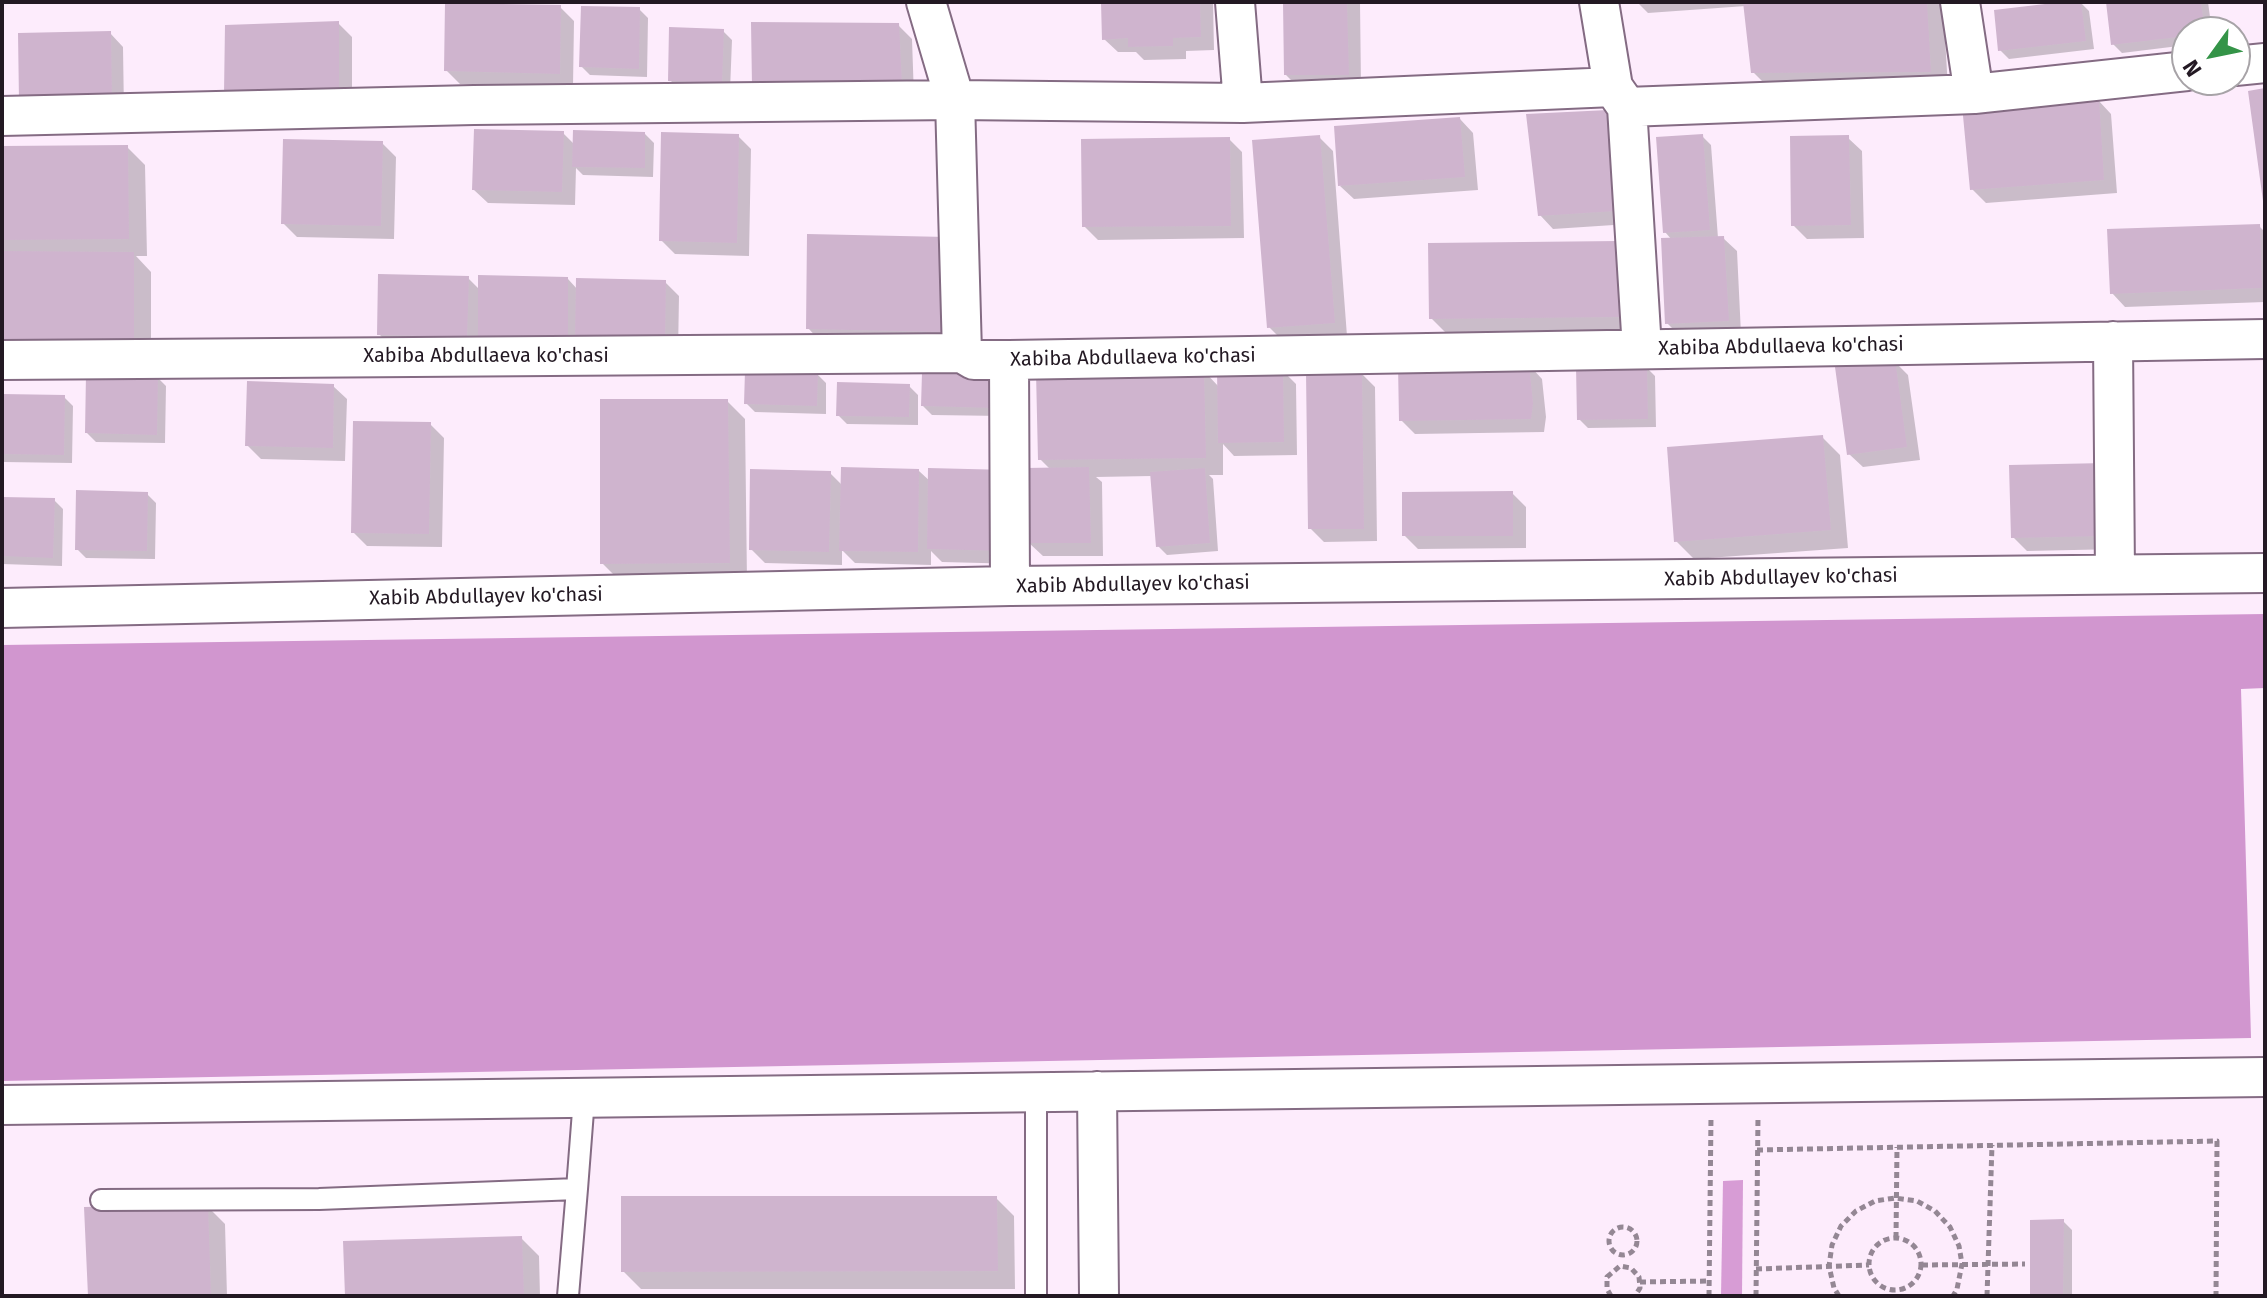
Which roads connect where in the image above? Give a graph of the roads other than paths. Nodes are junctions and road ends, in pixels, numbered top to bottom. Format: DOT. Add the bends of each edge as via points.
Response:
graph roads {
  1 [pos="926,2"];
  2 [pos="1235,2"];
  3 [pos="1599,2"];
  4 [pos="1960,2"];
  5 [pos="2171,73"];
  6 [pos="1974,94"];
  7 [pos="1620,97"];
  8 [pos="955,100"];
  9 [pos="1243,103"];
  10 [pos="2,116"];
  11 [pos="2265,339"];
  12 [pos="2113,341"];
  13 [pos="1642,349"];
  14 [pos="962,353"];
  15 [pos="2,360"];
  16 [pos="1009,360"];
  17 [pos="2265,573"];
  18 [pos="2115,574"];
  19 [pos="1010,586"];
  20 [pos="2,608"];
  21 [pos="2265,1077"];
  22 [pos="1097,1091"];
  23 [pos="1036,1092"];
  24 [pos="584,1098"];
  25 [pos="2,1105"];
  26 [pos="577,1189"];
  27 [pos="101,1200"];
  28 [pos="568,1296"];
  29 [pos="1036,1296"];
  30 [pos="1099,1296"];
  1 -- 8 [label="street"];
  2 -- 9 [label="street"];
  3 -- 7 [label="street"];
  4 -- 6 [label="street"];
  5 -- 6 [label="street"];
  6 -- 7 [label="street"];
  7 -- 9 [label="street"];
  7 -- 13 [label="street"];
  8 -- 9 [label="street"];
  8 -- 10 [label="street"];
  8 -- 14 [label="street"];
  11 -- 12 [label="street, Xabiba Abdullaeva ko'chasi"];
  12 -- 13 [label="street, Xabiba Abdullaeva ko'chasi"];
  12 -- 18 [label="street"];
  13 -- 16 [label="street, Xabiba Abdullaeva ko'chasi"];
  14 -- 15 [label="street, Xabiba Abdullaeva ko'chasi"];
  14 -- 16 [label="street, Xabiba Abdullaeva ko'chasi" via="974,360"];
  16 -- 19 [label="street"];
  17 -- 18 [label="street, Xabib Abdullayev ko'chasi"];
  18 -- 19 [label="street, Xabib Abdullayev ko'chasi"];
  19 -- 20 [label="street, Xabib Abdullayev ko'chasi"];
  21 -- 22 [label="street"];
  22 -- 23 [label="street"];
  22 -- 30 [label="street"];
  23 -- 24 [label="street"];
  23 -- 29 [label="lane"];
  24 -- 25 [label="street"];
  24 -- 26 [label="lane"];
  26 -- 27 [label="lane" via="319,1199"];
  26 -- 28 [label="lane"];
}
